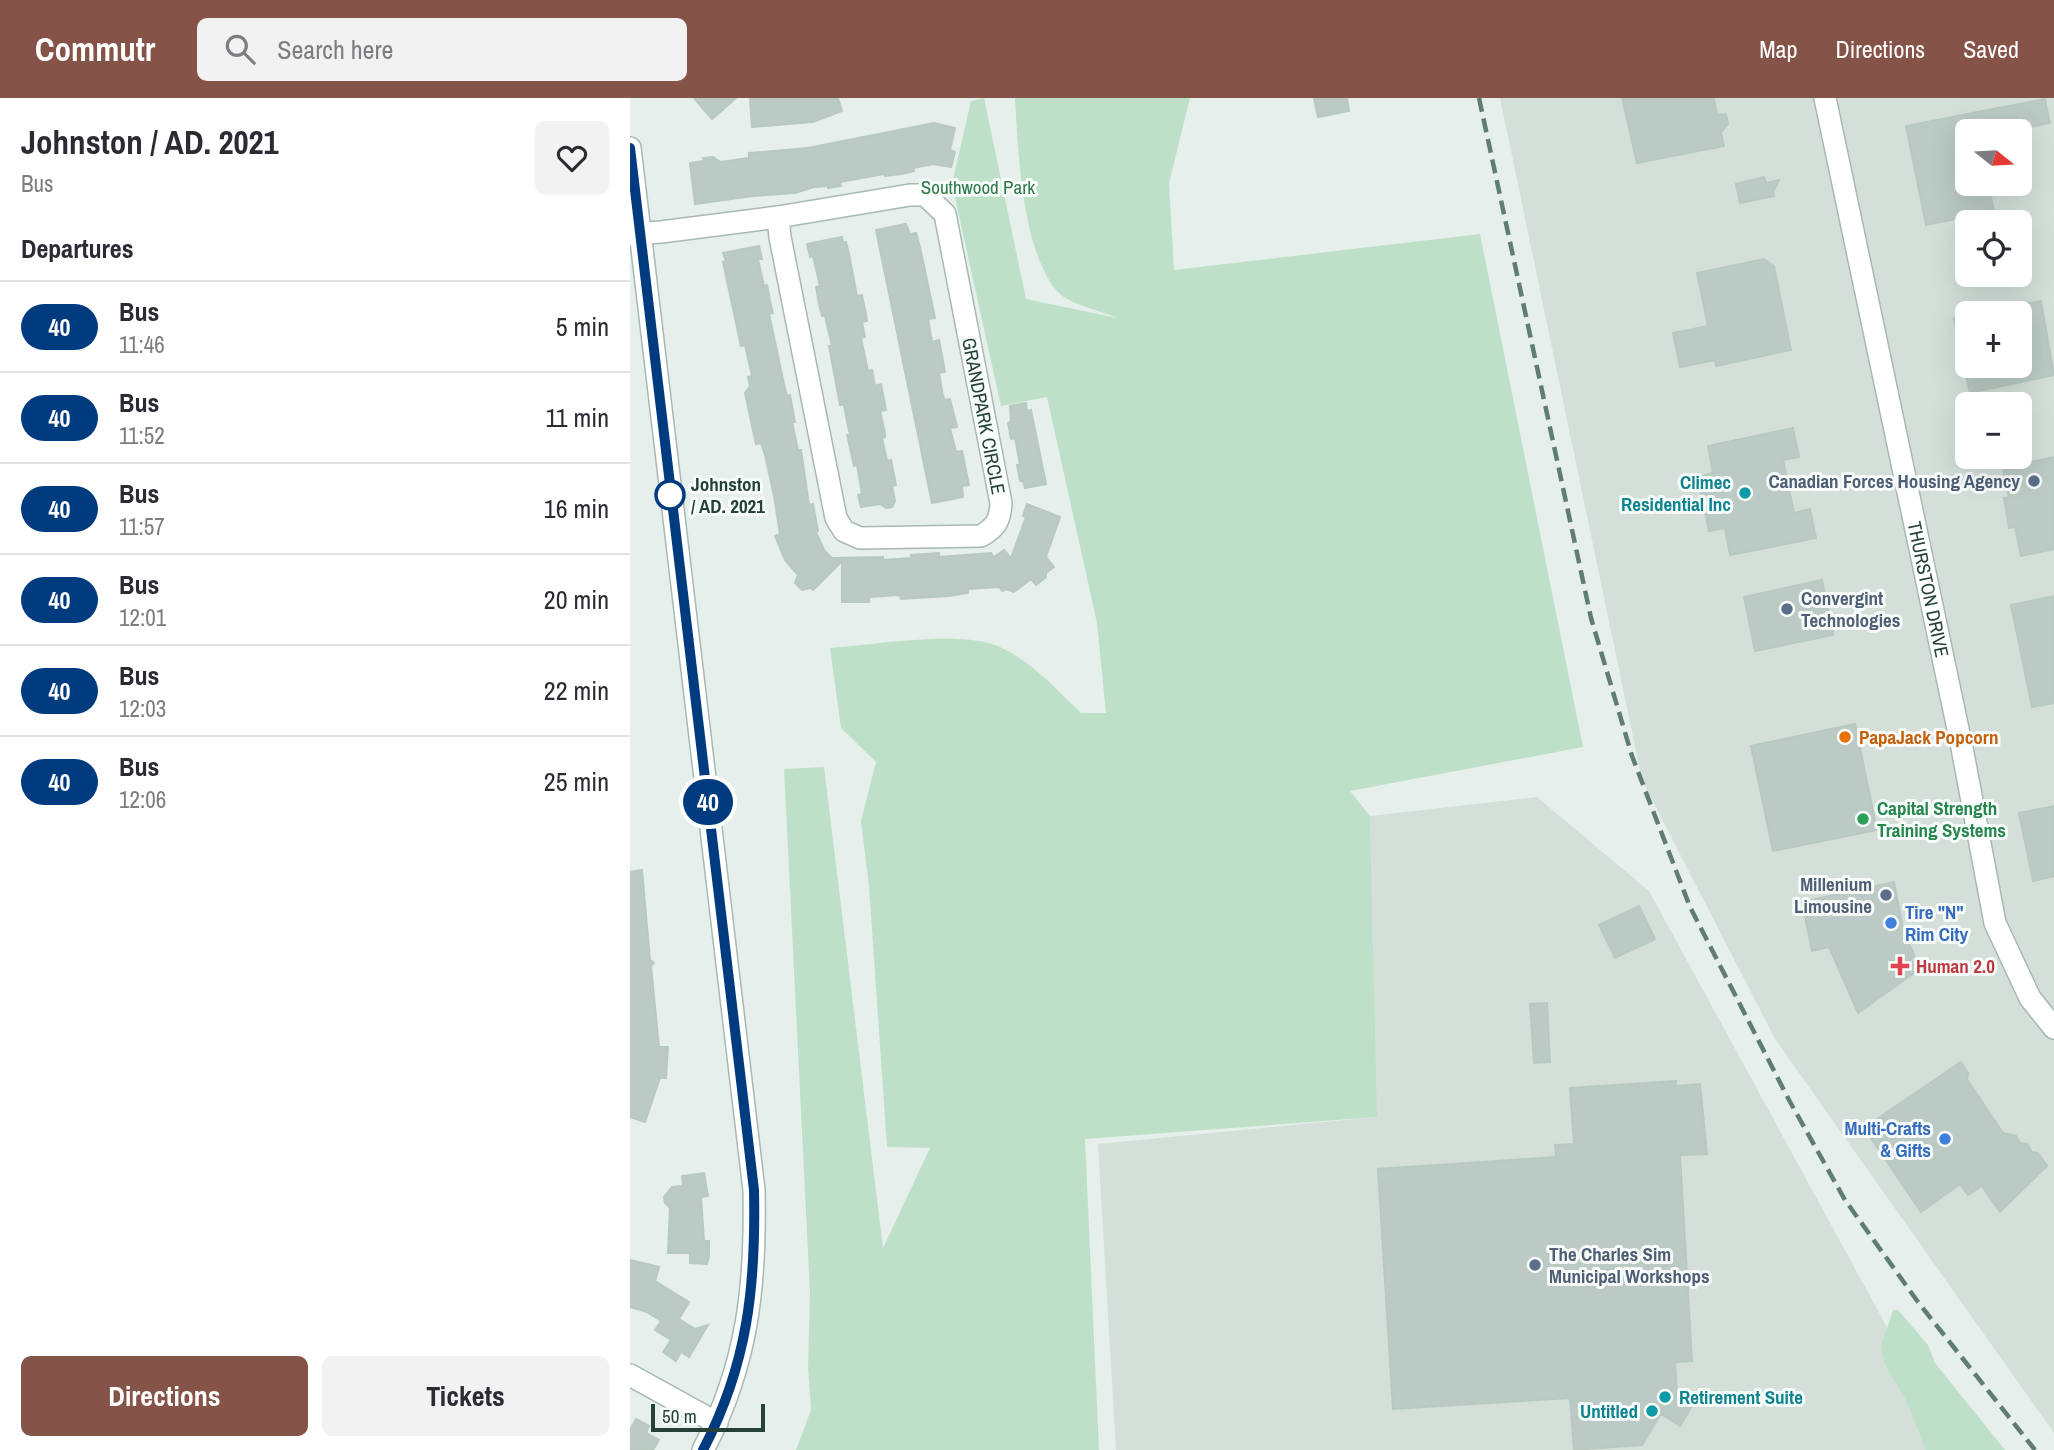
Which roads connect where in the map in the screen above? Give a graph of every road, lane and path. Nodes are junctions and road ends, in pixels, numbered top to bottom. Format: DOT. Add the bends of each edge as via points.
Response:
graph roads {
  1 [pos="1825,98"];
  2 [pos="630,148"];
  3 [pos="778,217"];
  4 [pos="635,234"];
  5 [pos="2054,1028"];
  6 [pos="630,1376"];
  7 [pos="717,1423"];
  8 [pos="703,1450"];
  1 -- 5 [label="street, THURSTON DRIVE" via="1995,923 2030,998"];
  2 -- 4 [label="street"];
  3 -- 3 [label="street, GRANDPARK CIRCLE" via="836,518 844,531 860,538 981,536 993,529 1000,519 1001,503 945,214 925,195 910,195"];
  3 -- 4 [label="street, GRANDPARK CIRCLE"];
  4 -- 7 [label="street" via="754,1190 755,1247 747,1329"];
  6 -- 7 [label="street"];
  7 -- 8 [label="street"];
}
